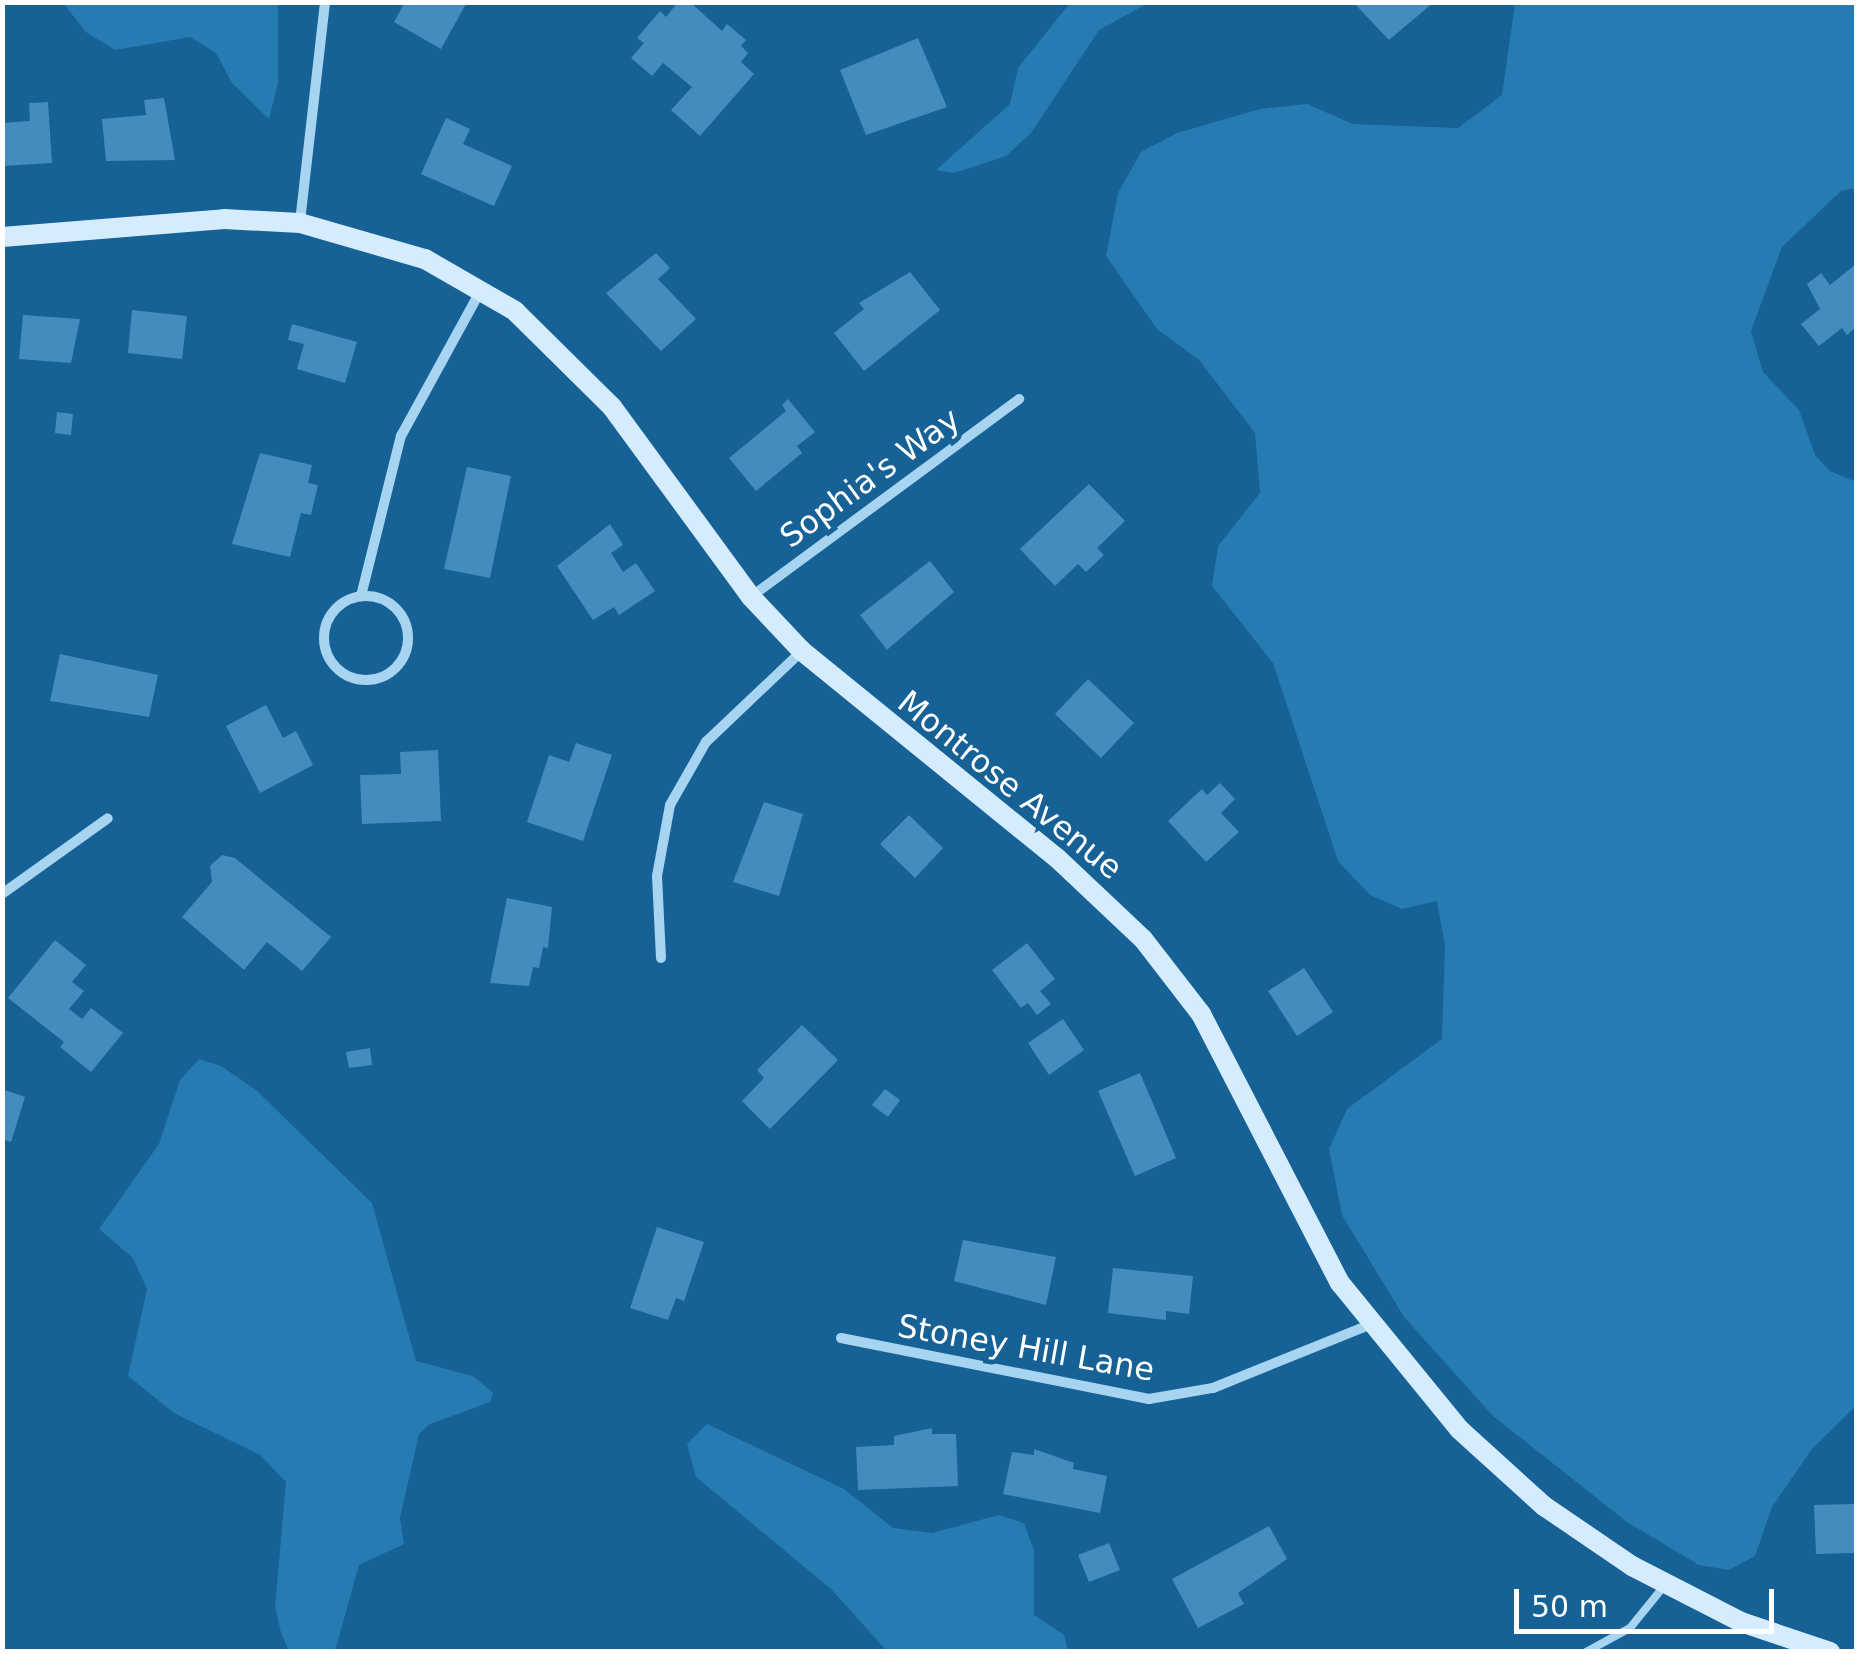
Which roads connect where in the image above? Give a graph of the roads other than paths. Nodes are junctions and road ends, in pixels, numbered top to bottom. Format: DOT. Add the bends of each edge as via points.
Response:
graph roads {
  1 [pos="325,2"];
  2 [pos="300,223"];
  3 [pos="2,237"];
  4 [pos="481,290"];
  5 [pos="1019,400"];
  6 [pos="361,596"];
  7 [pos="751,597"];
  8 [pos="802,652"];
  9 [pos="108,818"];
  10 [pos="2,894"];
  11 [pos="660,958"];
  12 [pos="1368,1325"];
  13 [pos="841,1338"];
  14 [pos="1665,1585"];
  15 [pos="1586,1652"];
  16 [pos="1830,1652"];
  1 -- 2 [label="street"];
  2 -- 3 [label="main road, Montrose Avenue" via="224,219"];
  2 -- 4 [label="main road, Montrose Avenue" via="386,245"];
  4 -- 6 [label="street" via="401,436"];
  4 -- 7 [label="main road, Montrose Avenue" via="538,329 588,378"];
  5 -- 7 [label="street, Sophia's Way"];
  6 -- 6 [label="street" via="332,612 324,643 339,672 370,681 399,665 408,634 392,605"];
  7 -- 8 [label="main road, Montrose Avenue"];
  8 -- 11 [label="street" via="706,742 670,805 656,876"];
  8 -- 12 [label="main road, Montrose Avenue" via="1017,824 1143,939 1202,1014"];
  9 -- 10 [label="street"];
  12 -- 13 [label="street, Stoney Hill Lane" via="1214,1388 1150,1399"];
  12 -- 14 [label="main road, Montrose Avenue" via="1490,1461 1544,1506"];
  14 -- 15 [label="lane" via="1630,1628"];
  14 -- 16 [label="main road, Montrose Avenue" via="1742,1622"];
}
